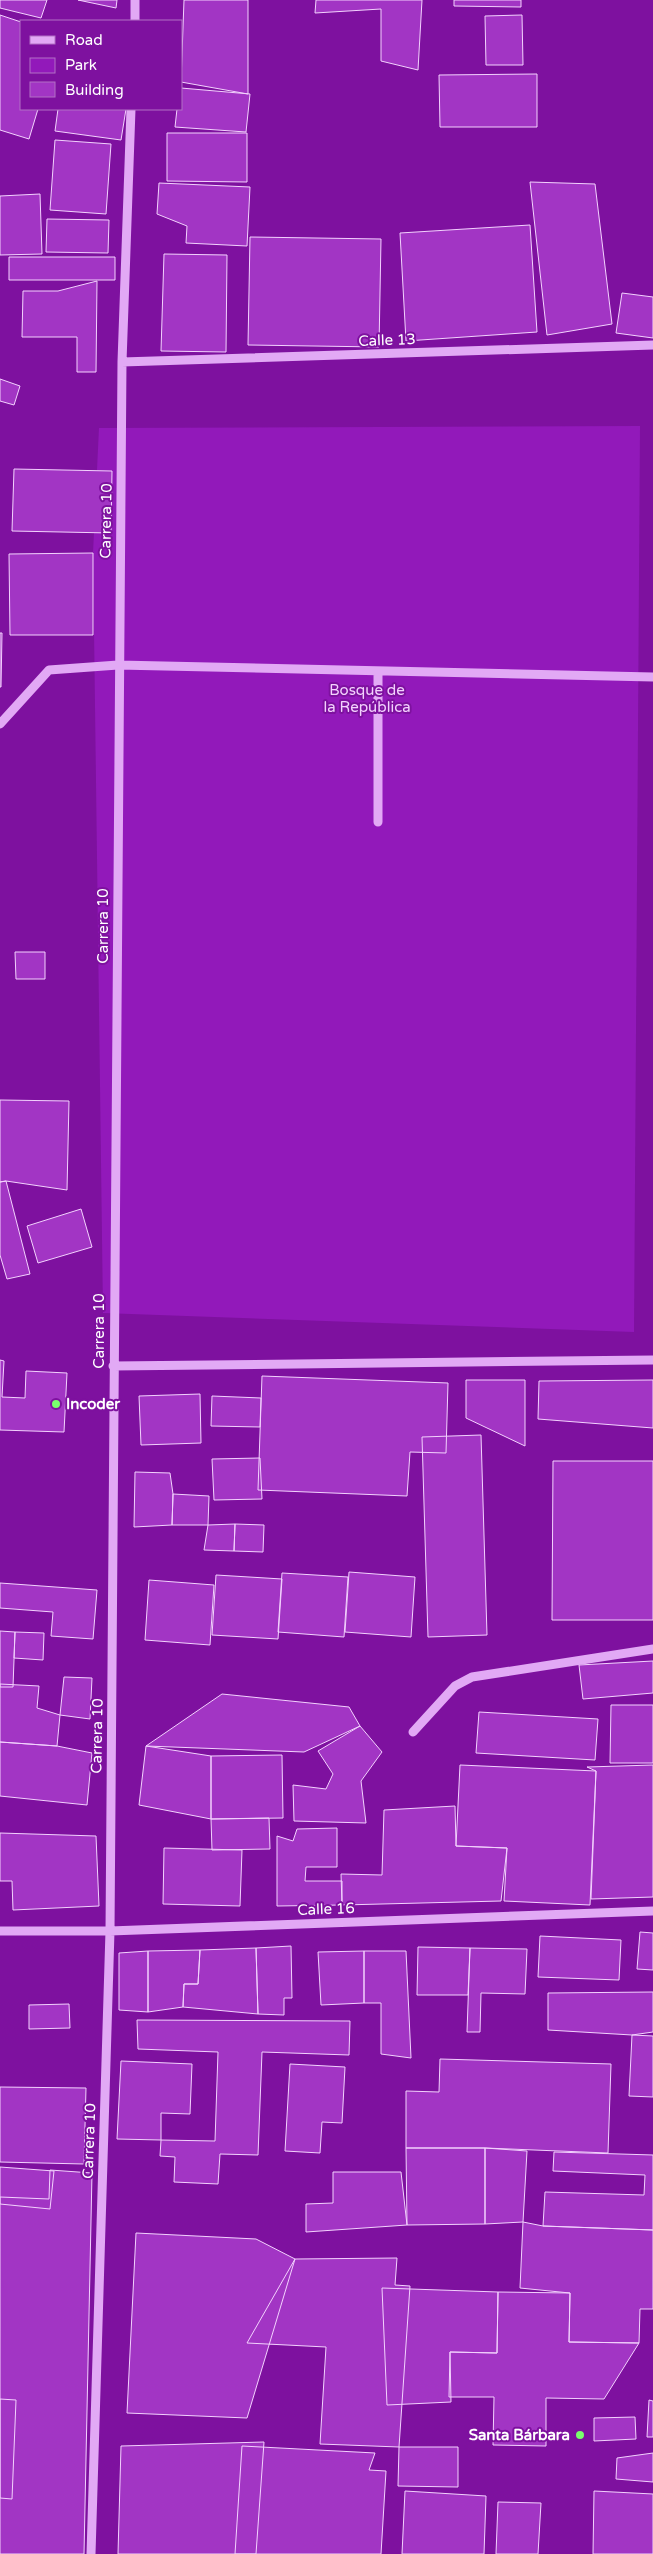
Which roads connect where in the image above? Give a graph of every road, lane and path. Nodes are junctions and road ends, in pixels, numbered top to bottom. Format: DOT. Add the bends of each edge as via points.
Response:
graph roads {
  1 [pos="136,0"];
  2 [pos="135,20"];
  3 [pos="131,110"];
  4 [pos="653,345"];
  5 [pos="122,362"];
  6 [pos="118,665"];
  7 [pos="378,672"];
  8 [pos="653,678"];
  9 [pos="0,724"];
  10 [pos="378,822"];
  11 [pos="653,1360"];
  12 [pos="113,1366"];
  13 [pos="653,1649"];
  14 [pos="413,1732"];
  15 [pos="653,1911"];
  16 [pos="0,1930"];
  17 [pos="110,1930"];
  18 [pos="90,2554"];
  1 -- 2 [label="street"];
  3 -- 5 [label="street, Carrera 10"];
  4 -- 5 [label="street, Calle 13"];
  5 -- 6 [label="street, Carrera 10"];
  6 -- 7 [label="street"];
  6 -- 9 [label="street" via="49,670"];
  6 -- 12 [label="street, Carrera 10"];
  7 -- 8 [label="street"];
  7 -- 10 [label="street"];
  11 -- 12 [label="street"];
  12 -- 17 [label="street, Carrera 10"];
  13 -- 14 [label="street" via="472,1677 455,1686"];
  15 -- 17 [label="street, Calle 16"];
  16 -- 17 [label="street, Calle 16"];
  17 -- 18 [label="street, Carrera 10"];
}
